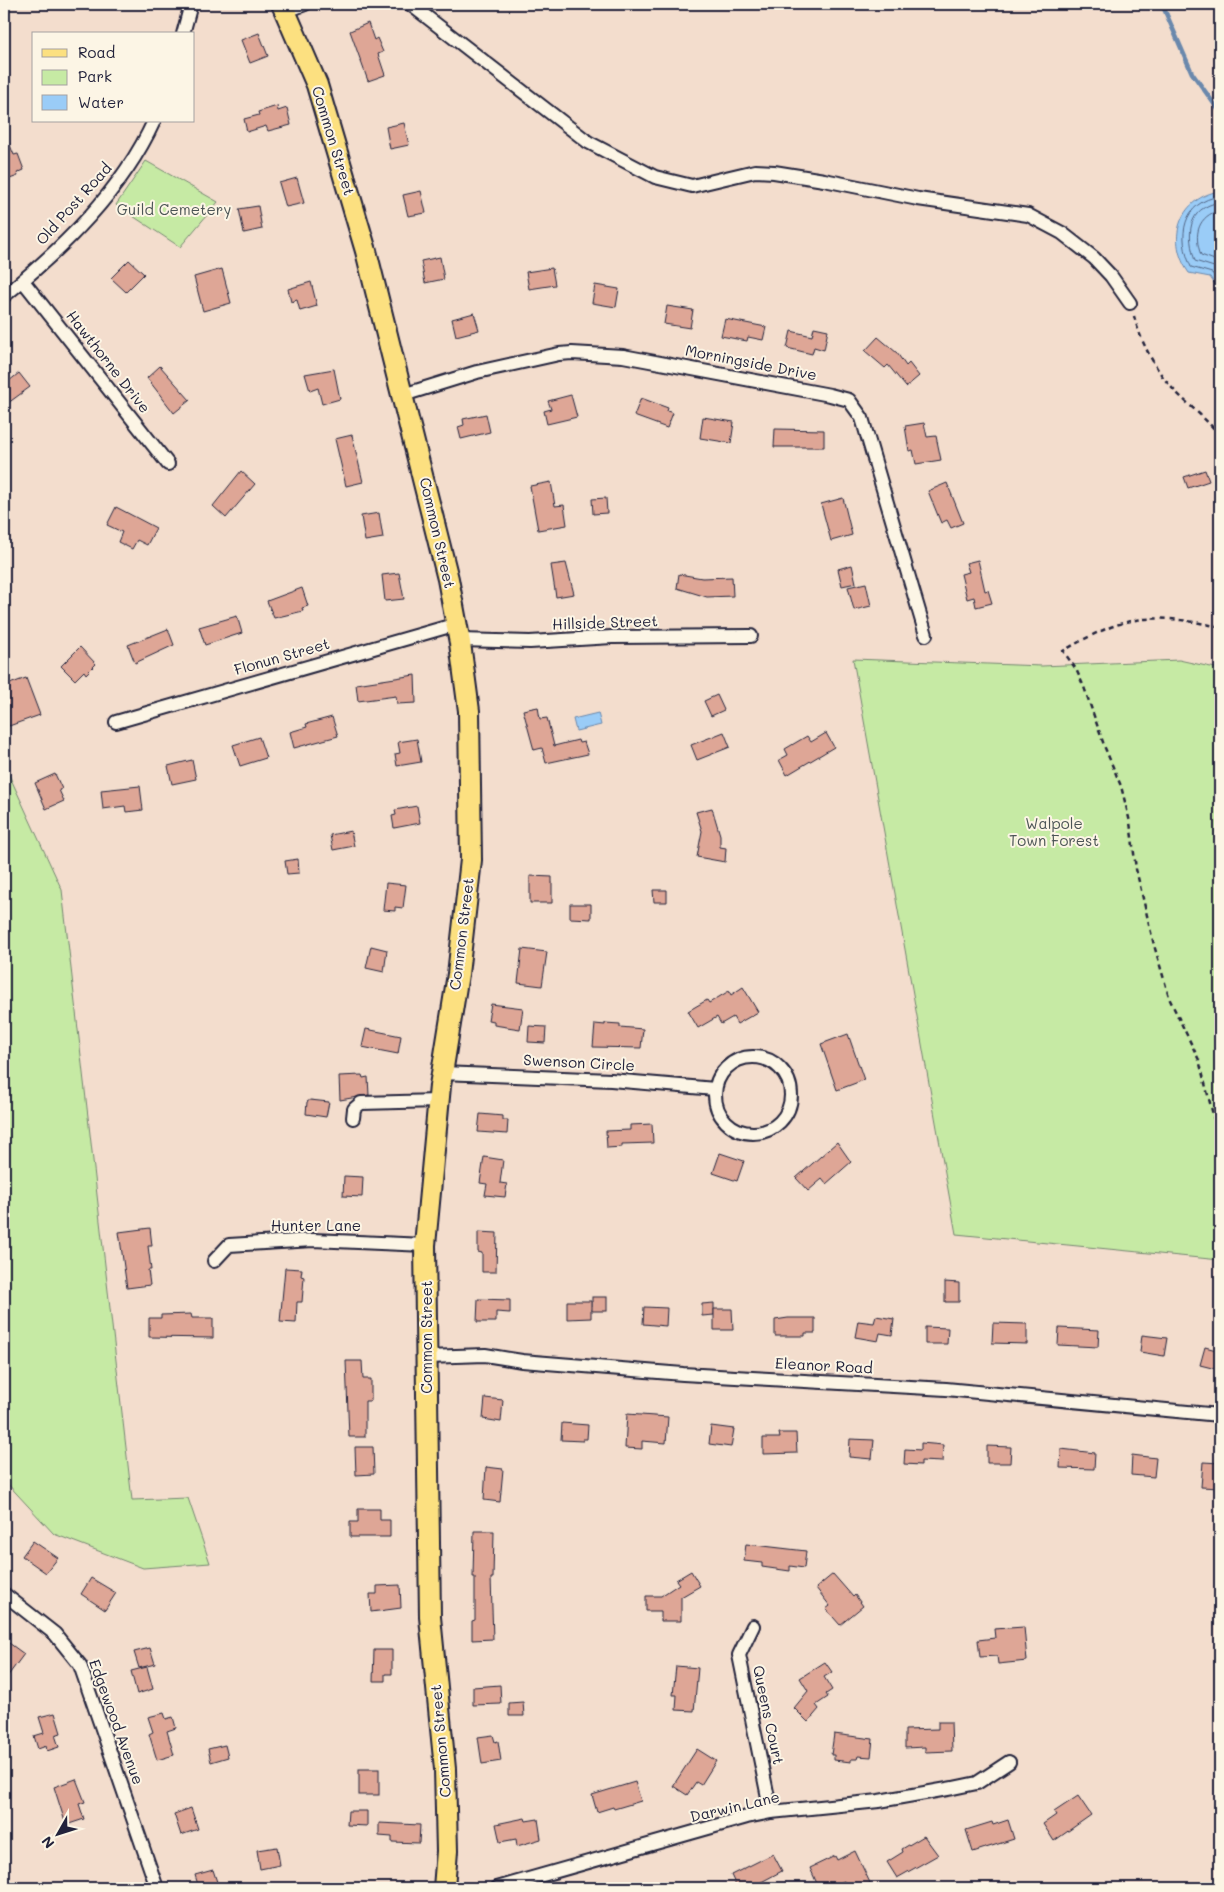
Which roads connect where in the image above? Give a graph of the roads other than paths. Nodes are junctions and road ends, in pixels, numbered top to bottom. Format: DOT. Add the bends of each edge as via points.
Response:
graph roads {
  1 [pos="191,4"];
  2 [pos="305,4"];
  3 [pos="410,4"];
  4 [pos="284,8"];
  5 [pos="184,32"];
  6 [pos="154,122"];
  7 [pos="23,281"];
  8 [pos="4,296"];
  9 [pos="1130,303"];
  10 [pos="403,395"];
  11 [pos="168,464"];
  12 [pos="458,632"];
  13 [pos="926,635"];
  14 [pos="751,636"];
  15 [pos="116,722"];
  16 [pos="442,1073"];
  17 [pos="715,1089"];
  18 [pos="438,1101"];
  19 [pos="353,1118"];
  20 [pos="426,1245"];
  21 [pos="214,1261"];
  22 [pos="427,1357"];
  23 [pos="1219,1415"];
  24 [pos="4,1594"];
  25 [pos="754,1626"];
  26 [pos="1009,1762"];
  27 [pos="772,1812"];
  28 [pos="157,1888"];
  29 [pos="444,1888"];
  30 [pos="497,1888"];
  1 -- 5 [label="street"];
  2 -- 4 [label="street"];
  3 -- 9 [label="street" via="588,142 655,177 692,186 755,171 774,172 918,199 1028,215 1062,233 1094,258"];
  4 -- 10 [label="main road, Common Street" via="328,120"];
  6 -- 7 [label="street, Old Post Road" via="124,175"];
  7 -- 8 [label="street, Old Post Road"];
  7 -- 11 [label="street, Hawthorne Drive"];
  10 -- 12 [label="main road, Common Street" via="441,547"];
  10 -- 13 [label="street, Morningside Drive" via="477,372 550,356 591,353 660,362 849,400 865,426"];
  12 -- 14 [label="street, Hillside Street" via="530,642 612,637"];
  12 -- 15 [label="street, Flonun Street"];
  12 -- 16 [label="main road, Common Street" via="465,675 470,748 471,860"];
  16 -- 17 [label="street, Swenson Circle" via="610,1080"];
  16 -- 18 [label="main road, Common Street"];
  17 -- 17 [label="street" via="717,1080 728,1066 745,1058 763,1058 779,1067 789,1083 791,1101 778,1125 770,1130 743,1133 726,1124 716,1108"];
  18 -- 19 [label="street" via="371,1101 354,1109"];
  18 -- 20 [label="main road, Common Street"];
  20 -- 21 [label="street, Hunter Lane" via="313,1240 229,1245"];
  20 -- 22 [label="main road, Common Street"];
  22 -- 23 [label="street, Eleanor Road" via="485,1355 683,1374 946,1389"];
  22 -- 29 [label="main road, Common Street" via="430,1617 445,1769 447,1851"];
  24 -- 28 [label="street, Edgewood Avenue" via="54,1634 80,1665"];
  25 -- 27 [label="street, Queens Court" via="739,1655"];
  26 -- 27 [label="street, Darwin Lane" via="977,1783 879,1801"];
  27 -- 30 [label="street, Darwin Lane"];
}
